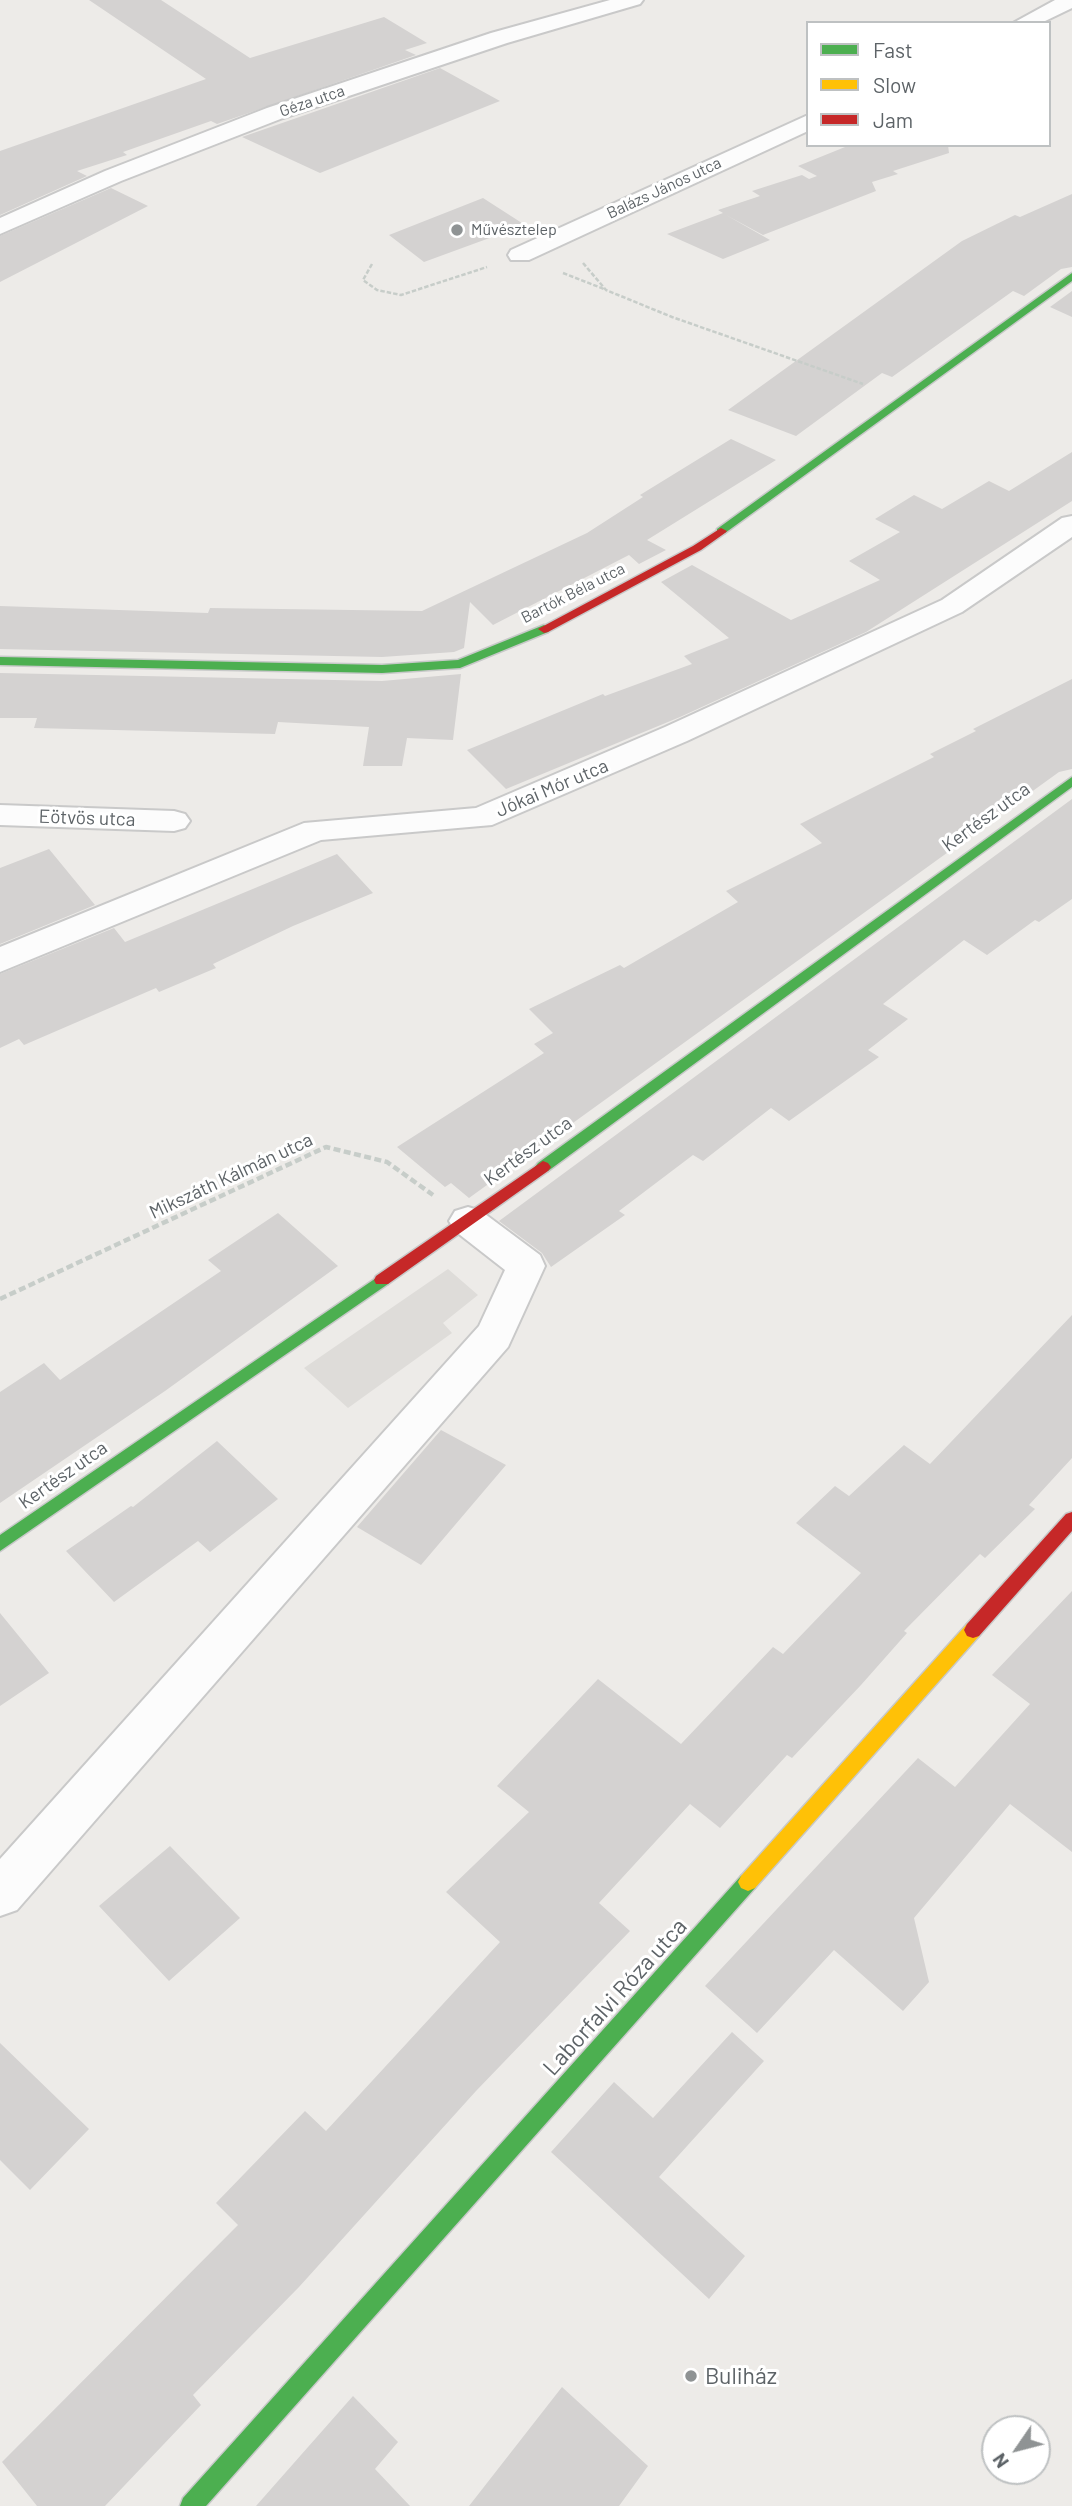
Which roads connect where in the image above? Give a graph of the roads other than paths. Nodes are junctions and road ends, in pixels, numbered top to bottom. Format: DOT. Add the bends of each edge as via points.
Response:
graph roads {
  1 [pos="633,0"];
  2 [pos="1072,0"];
  3 [pos="1027,21"];
  4 [pos="806,123"];
  5 [pos="0,227"];
  6 [pos="520,255"];
  7 [pos="1072,276"];
  8 [pos="1072,524"];
  9 [pos="0,661"];
  10 [pos="1072,781"];
  11 [pos="0,815"];
  12 [pos="174,821"];
  13 [pos="0,960"];
  14 [pos="468,1220"];
  15 [pos="1072,1519"];
  16 [pos="0,1544"];
  17 [pos="0,1894"];
  18 [pos="191,2506"];
  1 -- 5 [label="street, Géza utca" via="499,38 275,113 113,176"];
  2 -- 3 [label="street"];
  4 -- 6 [label="street, Balázs János utca"];
  7 -- 9 [label="street, Bartók Béla utca" via="697,548 536,633 460,664 382,669"];
  8 -- 13 [label="street, Jókai Mór utca" via="952,606 677,734 481,818 316,830"];
  10 -- 14 [label="street, Kertész utca"];
  11 -- 12 [label="street, Eötvös utca"];
  14 -- 16 [label="street, Kertész utca"];
  14 -- 17 [label="street" via="526,1266 494,1336"];
  15 -- 18 [label="street, Laborfalvi Róza utca"];
}
